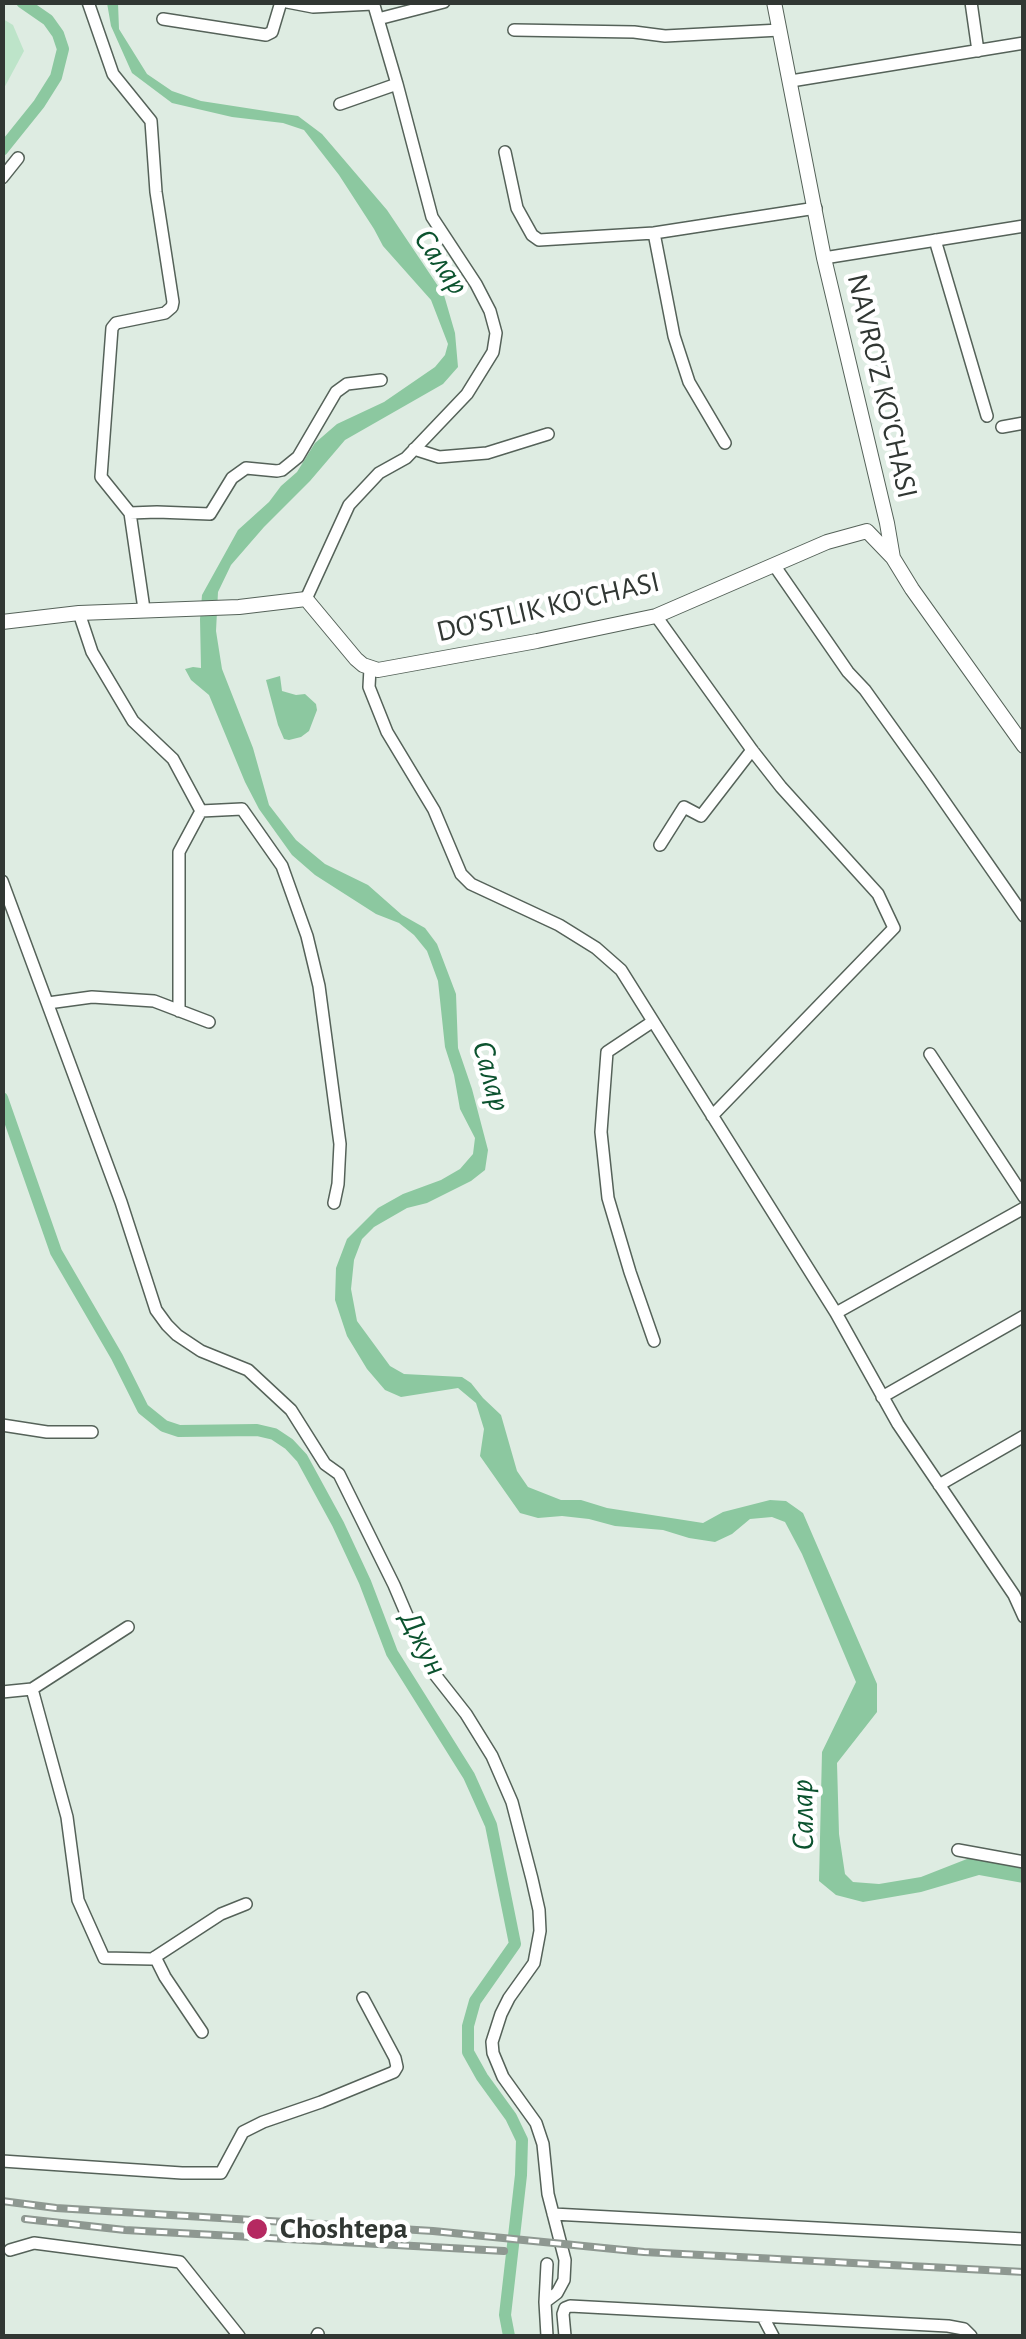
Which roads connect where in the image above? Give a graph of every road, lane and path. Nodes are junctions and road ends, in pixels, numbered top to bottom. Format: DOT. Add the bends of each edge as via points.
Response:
graph roads {
  1 [pos="88,2"];
  2 [pos="284,2"];
  3 [pos="444,2"];
  4 [pos="774,2"];
  5 [pos="971,2"];
  6 [pos="373,3"];
  7 [pos="162,18"];
  8 [pos="378,19"];
  9 [pos="514,30"];
  10 [pos="780,30"];
  11 [pos="1024,44"];
  12 [pos="978,51"];
  13 [pos="791,81"];
  14 [pos="398,84"];
  15 [pos="340,104"];
  16 [pos="505,152"];
  17 [pos="18,158"];
  18 [pos="2,178"];
  19 [pos="816,208"];
  20 [pos="1024,226"];
  21 [pos="654,233"];
  22 [pos="935,240"];
  23 [pos="824,258"];
  24 [pos="380,380"];
  25 [pos="987,416"];
  26 [pos="1024,423"];
  27 [pos="1002,427"];
  28 [pos="548,434"];
  29 [pos="725,443"];
  30 [pos="414,449"];
  31 [pos="130,514"];
  32 [pos="887,523"];
  33 [pos="867,531"];
  34 [pos="893,558"];
  35 [pos="774,565"];
  36 [pos="306,599"];
  37 [pos="144,609"];
  38 [pos="80,614"];
  39 [pos="656,616"];
  40 [pos="2,622"];
  41 [pos="370,668"];
  42 [pos="1024,746"];
  43 [pos="752,750"];
  44 [pos="202,812"];
  45 [pos="660,845"];
  46 [pos="2,881"];
  47 [pos="1024,916"];
  48 [pos="48,1003"];
  49 [pos="179,1010"];
  50 [pos="209,1022"];
  51 [pos="652,1022"];
  52 [pos="930,1054"];
  53 [pos="712,1116"];
  54 [pos="1024,1197"];
  55 [pos="334,1203"];
  56 [pos="1024,1208"];
  57 [pos="836,1314"];
  58 [pos="1024,1316"];
  59 [pos="654,1341"];
  60 [pos="882,1397"];
  61 [pos="2,1425"];
  62 [pos="92,1432"];
  63 [pos="1024,1436"];
  64 [pos="939,1485"];
  65 [pos="1024,1617"];
  66 [pos="128,1627"];
  67 [pos="32,1689"];
  68 [pos="2,1692"];
  69 [pos="958,1850"];
  70 [pos="1024,1862"];
  71 [pos="246,1904"];
  72 [pos="155,1957"];
  73 [pos="363,1998"];
  74 [pos="202,2032"];
  75 [pos="2,2160"];
  76 [pos="554,2214"];
  77 [pos="1024,2239"];
  78 [pos="10,2250"];
  79 [pos="546,2264"];
  80 [pos="547,2300"];
  81 [pos="565,2308"];
  82 [pos="763,2317"];
  83 [pos="239,2336"];
  84 [pos="547,2336"];
  85 [pos="565,2336"];
  86 [pos="773,2336"];
  87 [pos="971,2336"];
  1 -- 31 [label="street" via="113,74 151,121 173,302 165,312 112,328 101,477"];
  2 -- 6 [label="street"];
  2 -- 7 [label="street" via="266,35"];
  3 -- 8 [label="street"];
  4 -- 10 [label="street, NAVRO'Z KO'CHASI"];
  5 -- 12 [label="street"];
  6 -- 8 [label="street"];
  8 -- 14 [label="street"];
  9 -- 10 [label="street" via="665,36"];
  10 -- 13 [label="street, NAVRO'Z KO'CHASI"];
  11 -- 12 [label="street"];
  12 -- 13 [label="street"];
  13 -- 19 [label="street, NAVRO'Z KO'CHASI"];
  14 -- 15 [label="street"];
  14 -- 30 [label="street" via="432,217 476,284 496,333 493,352 467,394"];
  16 -- 21 [label="street" via="517,208 539,240"];
  17 -- 18 [label="street"];
  19 -- 21 [label="street"];
  19 -- 23 [label="street, NAVRO'Z KO'CHASI"];
  20 -- 22 [label="street"];
  21 -- 29 [label="street" via="689,382"];
  22 -- 23 [label="street"];
  22 -- 25 [label="street"];
  23 -- 32 [label="street, NAVRO'Z KO'CHASI"];
  24 -- 31 [label="street" via="336,392 298,458 277,471 246,468 210,514"];
  26 -- 27 [label="street"];
  28 -- 30 [label="street" via="486,453 439,457"];
  30 -- 36 [label="street" via="349,505"];
  31 -- 37 [label="street"];
  32 -- 33 [label="street, DO'STLIK KO'CHASI"];
  32 -- 34 [label="street, NAVRO'Z KO'CHASI"];
  33 -- 34 [label="street"];
  33 -- 35 [label="street, DO'STLIK KO'CHASI"];
  34 -- 42 [label="street, NAVRO'Z KO'CHASI"];
  35 -- 39 [label="street, DO'STLIK KO'CHASI"];
  35 -- 47 [label="street"];
  36 -- 37 [label="street"];
  36 -- 41 [label="street"];
  37 -- 38 [label="street"];
  38 -- 40 [label="street"];
  38 -- 44 [label="street" via="92,652 132,721 173,759"];
  39 -- 41 [label="street, DO'STLIK KO'CHASI" via="387,670"];
  39 -- 43 [label="street"];
  41 -- 51 [label="street" via="369,688 387,732 434,810 464,878 609,958"];
  43 -- 45 [label="street" via="701,816 684,807"];
  43 -- 53 [label="street" via="878,894 894,928"];
  44 -- 49 [label="street" via="180,852"];
  44 -- 55 [label="street" via="242,809 282,866 307,936 340,1144"];
  46 -- 48 [label="street"];
  48 -- 49 [label="street" via="92,997 154,1001"];
  48 -- 76 [label="street" via="156,1310 189,1343 248,1370 291,1410 325,1464 339,1474 429,1667 492,1756 512,1802 540,1931 534,1963 501,2014 493,2053 502,2077 536,2122"];
  49 -- 50 [label="street"];
  51 -- 53 [label="street"];
  51 -- 59 [label="street" via="607,1052 601,1132 608,1198"];
  52 -- 54 [label="street"];
  53 -- 57 [label="street"];
  56 -- 57 [label="street"];
  57 -- 60 [label="street"];
  58 -- 60 [label="street"];
  60 -- 64 [label="street"];
  61 -- 62 [label="street"];
  63 -- 64 [label="street"];
  64 -- 65 [label="street"];
  66 -- 67 [label="street"];
  67 -- 68 [label="street"];
  67 -- 72 [label="street" via="67,1818 78,1900 104,1958"];
  69 -- 70 [label="street"];
  71 -- 72 [label="street"];
  72 -- 74 [label="street"];
  73 -- 75 [label="street" via="395,2058 394,2072 243,2132 222,2173"];
  76 -- 77 [label="street"];
  76 -- 80 [label="street" via="564,2280"];
  78 -- 83 [label="street" via="34,2243 180,2262"];
  79 -- 80 [label="street"];
  80 -- 81 [label="street"];
  80 -- 84 [label="street"];
  81 -- 82 [label="street"];
  81 -- 85 [label="street"];
  82 -- 86 [label="street"];
  82 -- 87 [label="street" via="948,2326"];
}
